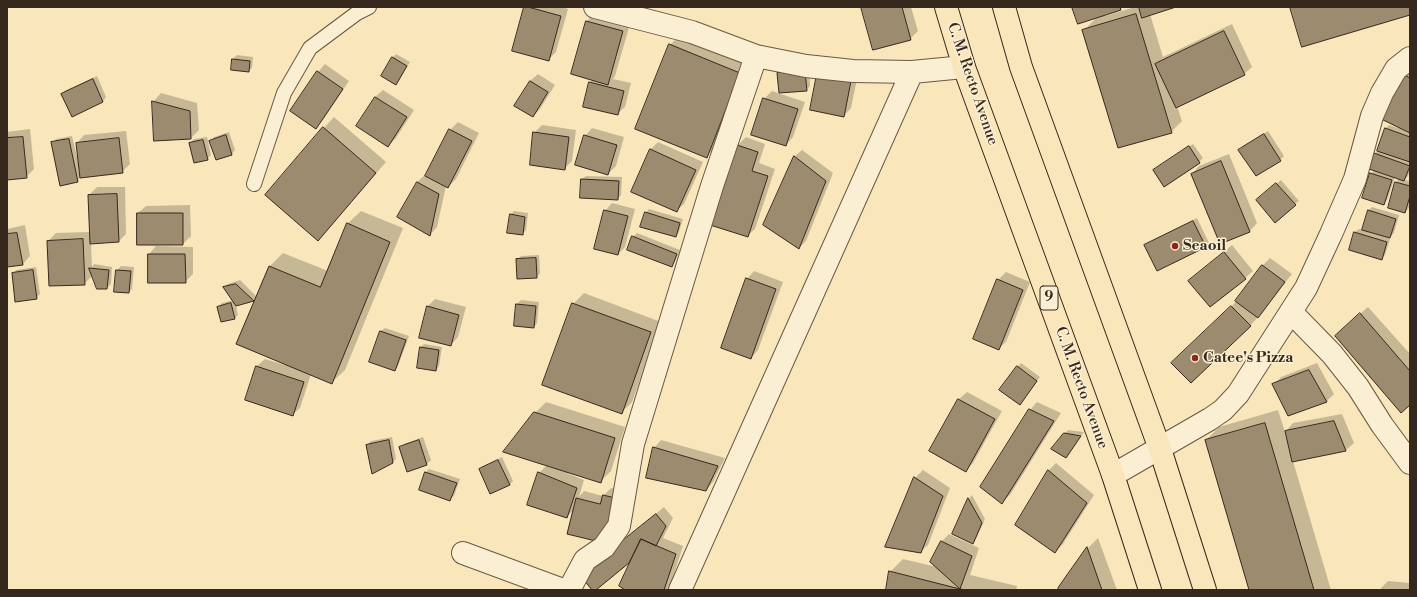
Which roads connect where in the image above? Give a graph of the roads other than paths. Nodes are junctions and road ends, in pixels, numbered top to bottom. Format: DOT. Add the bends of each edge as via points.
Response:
graph roads {
  1 [pos="369,7"];
  2 [pos="596,7"];
  3 [pos="946,7"];
  4 [pos="1004,7"];
  5 [pos="756,56"];
  6 [pos="1410,58"];
  7 [pos="964,67"];
  8 [pos="912,72"];
  9 [pos="254,184"];
  10 [pos="1291,312"];
  11 [pos="1160,449"];
  12 [pos="1410,463"];
  13 [pos="1113,475"];
  14 [pos="463,553"];
  15 [pos="563,590"];
  16 [pos="570,590"];
  17 [pos="680,590"];
  18 [pos="1150,590"];
  19 [pos="1205,590"];
  1 -- 9 [label="lane" via="310,48 284,93"];
  2 -- 5 [label="street" via="692,32"];
  3 -- 7 [label="highway, C. M. Recto Avenue / 9"];
  4 -- 11 [label="highway" via="1021,67"];
  5 -- 8 [label="street" via="806,66 853,71"];
  5 -- 16 [label="street" via="712,186 634,444 619,526 604,547 585,560"];
  6 -- 10 [label="street" via="1396,69 1382,93 1372,116 1355,179 1332,234 1306,288"];
  7 -- 8 [label="street"];
  7 -- 13 [label="highway, C. M. Recto Avenue / 9"];
  8 -- 17 [label="street"];
  10 -- 11 [label="street" via="1233,400 1210,419"];
  10 -- 12 [label="street" via="1332,354"];
  11 -- 13 [label="street"];
  11 -- 19 [label="highway"];
  13 -- 18 [label="highway, C. M. Recto Avenue / 9"];
  14 -- 15 [label="street"];
}
